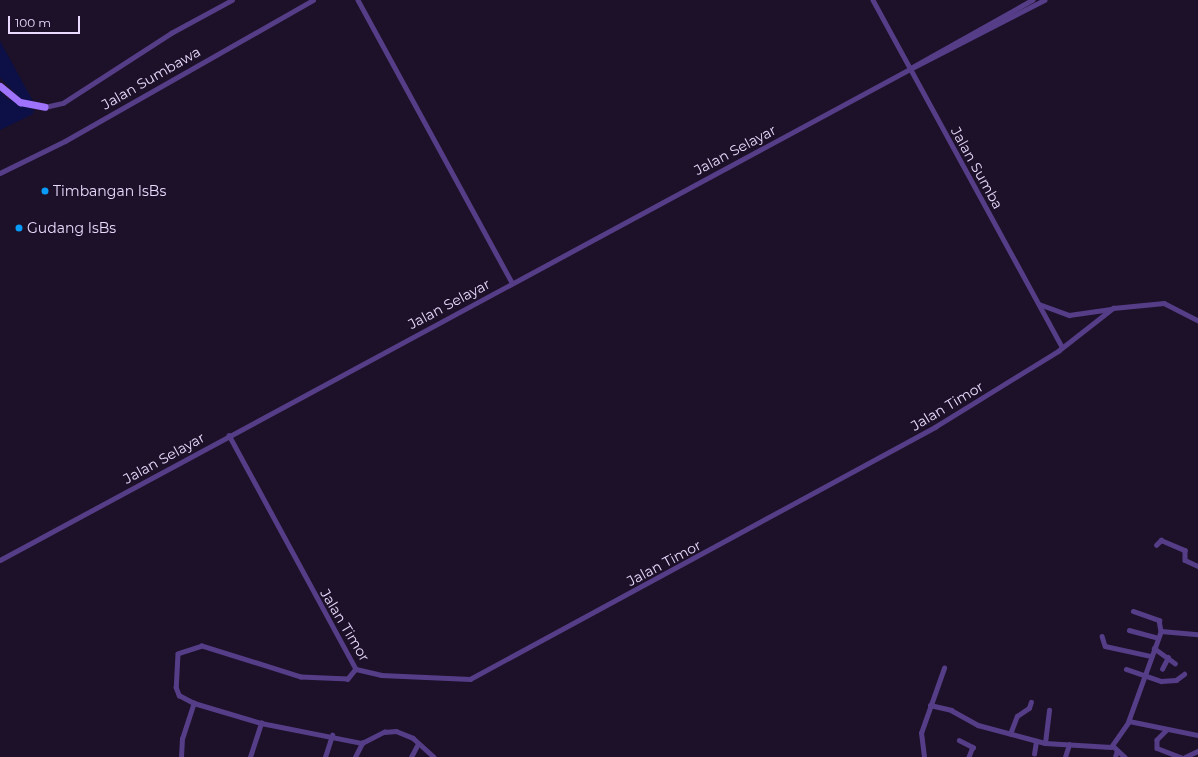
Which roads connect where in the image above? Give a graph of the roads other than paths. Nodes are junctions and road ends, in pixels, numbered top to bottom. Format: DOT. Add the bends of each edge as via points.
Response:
graph roads {
  1 [pos="232,0"];
  2 [pos="313,0"];
  3 [pos="358,0"];
  4 [pos="873,0"];
  5 [pos="1032,0"];
  6 [pos="1044,0"];
  7 [pos="1020,10"];
  8 [pos="910,69"];
  9 [pos="0,86"];
  10 [pos="45,107"];
  11 [pos="0,173"];
  12 [pos="512,282"];
  13 [pos="1038,302"];
  14 [pos="1113,308"];
  15 [pos="1198,320"];
  16 [pos="1062,347"];
  17 [pos="229,435"];
  18 [pos="1156,545"];
  19 [pos="0,560"];
  20 [pos="1198,566"];
  21 [pos="1133,612"];
  22 [pos="1129,630"];
  23 [pos="1161,631"];
  24 [pos="1198,634"];
  25 [pos="1102,636"];
  26 [pos="1158,638"];
  27 [pos="1154,648"];
  28 [pos="1150,656"];
  29 [pos="1168,657"];
  30 [pos="1175,663"];
  31 [pos="944,668"];
  32 [pos="356,669"];
  33 [pos="1126,669"];
  34 [pos="1162,669"];
  35 [pos="1184,674"];
  36 [pos="1145,676"];
  37 [pos="1031,702"];
  38 [pos="194,703"];
  39 [pos="930,705"];
  40 [pos="1049,710"];
  41 [pos="1128,722"];
  42 [pos="262,723"];
  43 [pos="1153,727"];
  44 [pos="1167,730"];
  45 [pos="1010,734"];
  46 [pos="332,735"];
  47 [pos="1198,735"];
  48 [pos="1158,737"];
  49 [pos="959,740"];
  50 [pos="1036,741"];
  51 [pos="362,743"];
  52 [pos="1045,743"];
  53 [pos="418,744"];
  54 [pos="1069,745"];
  55 [pos="1113,746"];
  56 [pos="1117,751"];
  57 [pos="1198,751"];
  58 [pos="1034,754"];
  59 [pos="181,757"];
  60 [pos="250,757"];
  61 [pos="325,757"];
  62 [pos="355,757"];
  63 [pos="411,757"];
  64 [pos="434,757"];
  65 [pos="924,757"];
  66 [pos="970,757"];
  67 [pos="1065,757"];
  68 [pos="1116,757"];
  69 [pos="1125,757"];
  70 [pos="1182,757"];
  71 [pos="1185,757"];
  1 -- 10 [label="street" via="171,34 63,103"];
  2 -- 11 [label="street, Jalan Sumbawa" via="65,141"];
  3 -- 12 [label="street"];
  4 -- 8 [label="street, Jalan Sumba"];
  5 -- 7 [label="street, Jalan Selayar"];
  6 -- 7 [label="street, Jalan Selayar"];
  7 -- 8 [label="street, Jalan Selayar"];
  8 -- 12 [label="street, Jalan Selayar"];
  8 -- 13 [label="street, Jalan Sumba"];
  9 -- 10 [label="main road" via="20,102"];
  12 -- 17 [label="street, Jalan Selayar"];
  13 -- 14 [label="street" via="1054,312 1069,315"];
  13 -- 16 [label="street, Jalan Sumba"];
  14 -- 15 [label="street, Jalan Timor" via="1143,302 1164,303"];
  14 -- 16 [label="street, Jalan Timor"];
  16 -- 32 [label="street, Jalan Timor" via="910,441 472,678 381,676"];
  17 -- 19 [label="street, Jalan Selayar"];
  17 -- 32 [label="street, Jalan Timor"];
  18 -- 20 [label="street" via="1161,540 1186,550 1185,560"];
  21 -- 23 [label="street" via="1159,620"];
  22 -- 26 [label="street"];
  23 -- 24 [label="street"];
  23 -- 26 [label="street"];
  25 -- 28 [label="street" via="1104,646"];
  26 -- 27 [label="street"];
  27 -- 28 [label="street"];
  27 -- 29 [label="street"];
  28 -- 36 [label="street"];
  29 -- 30 [label="street"];
  29 -- 34 [label="street"];
  31 -- 39 [label="street"];
  32 -- 38 [label="street" via="348,679 301,677 209,647 194,647 177,656 176,687 179,695"];
  33 -- 36 [label="street"];
  35 -- 36 [label="street" via="1176,680 1161,681"];
  36 -- 41 [label="street"];
  37 -- 45 [label="street" via="1029,708 1017,716"];
  38 -- 42 [label="street"];
  38 -- 59 [label="street" via="182,739"];
  39 -- 45 [label="street"];
  39 -- 65 [label="street" via="921,733"];
  40 -- 52 [label="street"];
  41 -- 43 [label="street"];
  41 -- 55 [label="street"];
  42 -- 46 [label="street"];
  42 -- 60 [label="street"];
  43 -- 44 [label="street"];
  43 -- 48 [label="street"];
  44 -- 47 [label="street"];
  44 -- 48 [label="street"];
  45 -- 50 [label="street"];
  46 -- 51 [label="street"];
  46 -- 61 [label="street"];
  48 -- 70 [label="street" via="1156,744 1161,752"];
  49 -- 66 [label="street" via="973,747"];
  50 -- 52 [label="street"];
  50 -- 58 [label="street"];
  51 -- 53 [label="street" via="394,731 407,735"];
  51 -- 62 [label="street"];
  52 -- 54 [label="street"];
  53 -- 63 [label="street"];
  53 -- 64 [label="street"];
  54 -- 55 [label="street"];
  54 -- 67 [label="street"];
  55 -- 56 [label="street"];
  56 -- 68 [label="street"];
  56 -- 69 [label="street"];
  57 -- 71 [label="street"];
}
